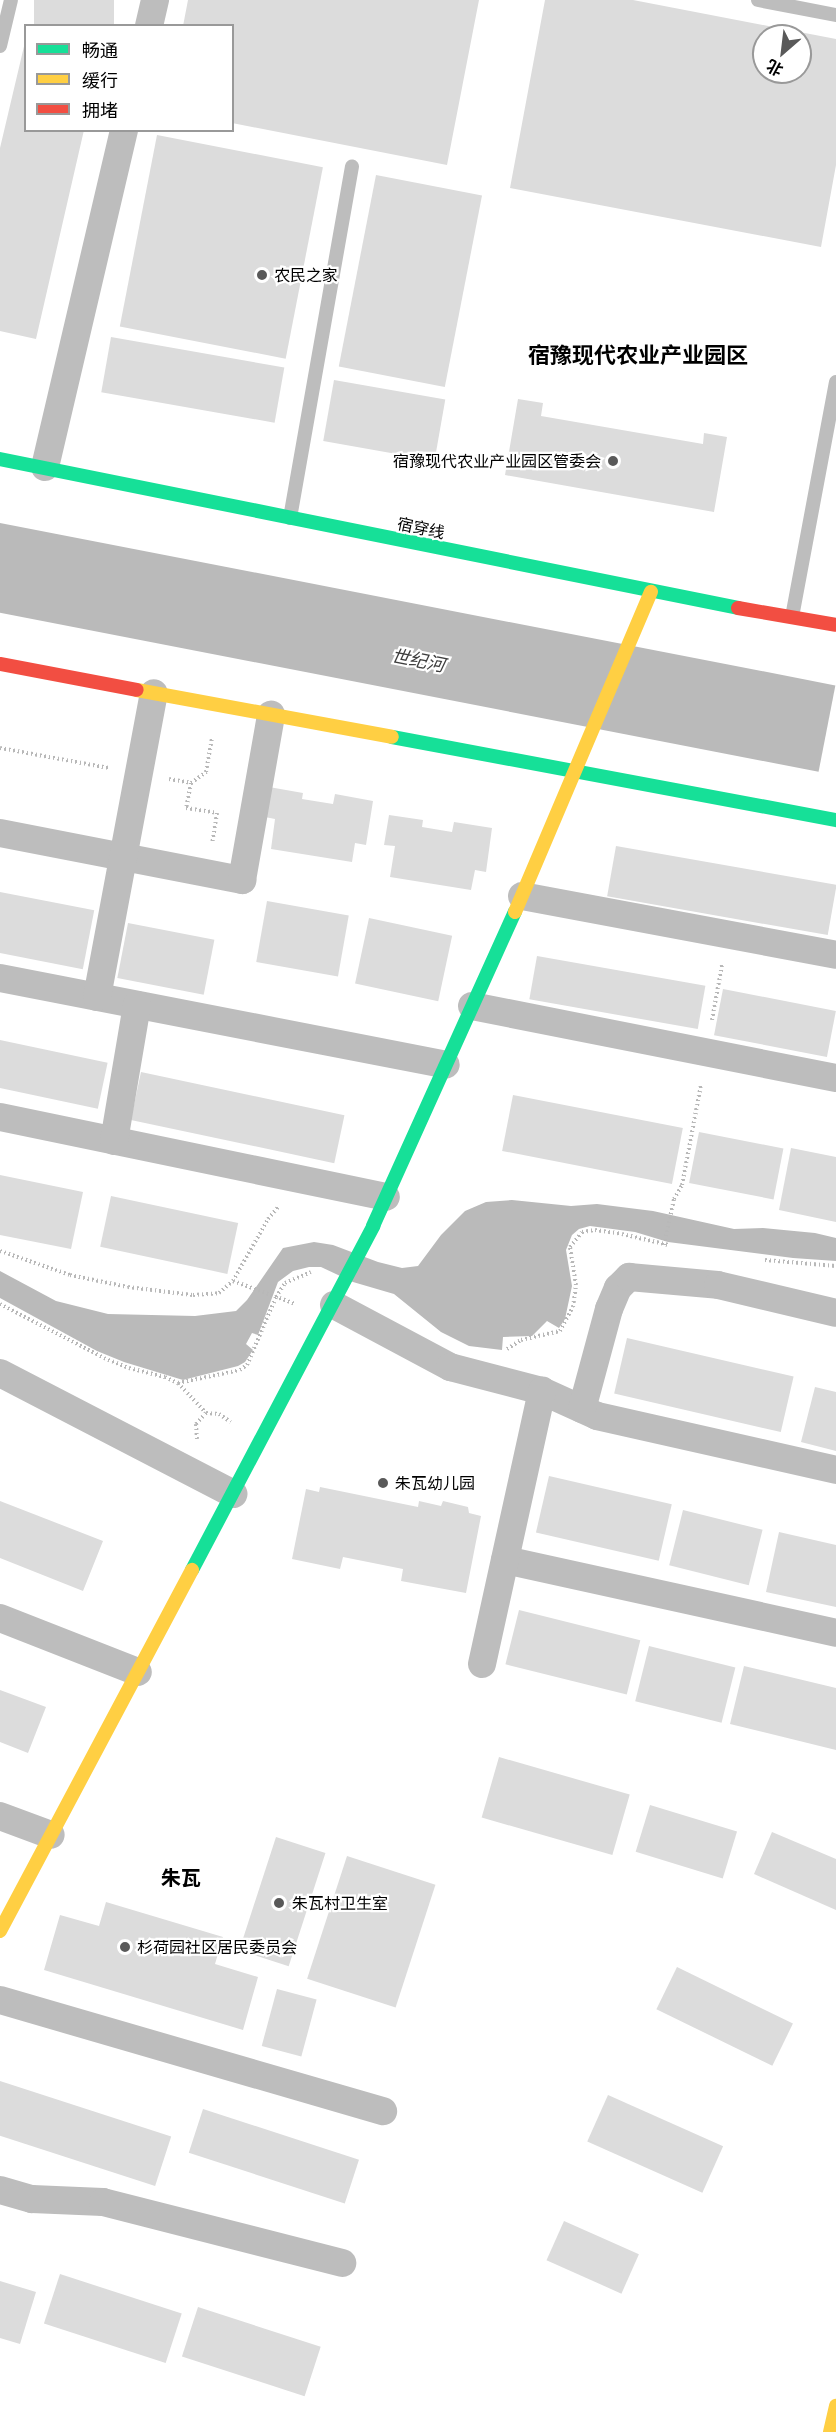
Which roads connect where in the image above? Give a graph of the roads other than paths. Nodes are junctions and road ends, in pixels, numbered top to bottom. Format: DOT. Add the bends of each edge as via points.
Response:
graph roads {
  1 [pos="11,0"];
  2 [pos="155,0"];
  3 [pos="758,0"];
  4 [pos="836,15"];
  5 [pos="149,24"];
  6 [pos="0,45"];
  7 [pos="124,132"];
  8 [pos="352,166"];
  9 [pos="836,382"];
  10 [pos="0,459"];
  11 [pos="45,467"];
  12 [pos="290,518"];
  13 [pos="651,592"];
  14 [pos="792,617"];
  15 [pos="836,625"];
  16 [pos="0,664"];
  17 [pos="154,693"];
  18 [pos="271,715"];
  19 [pos="574,771"];
  20 [pos="836,820"];
  21 [pos="0,833"];
  22 [pos="123,857"];
  23 [pos="522,896"];
  24 [pos="836,955"];
  25 [pos="0,978"];
  26 [pos="97,997"];
  27 [pos="137,1005"];
  28 [pos="472,1006"];
  29 [pos="446,1065"];
  30 [pos="836,1078"];
  31 [pos="0,1118"];
  32 [pos="114,1141"];
  33 [pos="386,1197"];
  34 [pos="340,1293"];
  35 [pos="836,1312"];
  36 [pos="0,1372"];
  37 [pos="542,1391"];
  38 [pos="582,1409"];
  39 [pos="836,1470"];
  40 [pos="233,1494"];
  41 [pos="505,1560"];
  42 [pos="0,1618"];
  43 [pos="836,1633"];
  44 [pos="482,1664"];
  45 [pos="138,1672"];
  46 [pos="0,1816"];
  47 [pos="51,1835"];
  48 [pos="0,1931"];
  49 [pos="0,2000"];
  50 [pos="383,2111"];
  51 [pos="0,2190"];
  52 [pos="342,2263"];
  53 [pos="836,2406"];
  54 [pos="830,2432"];
  1 -- 6 [label="lane"];
  2 -- 5 [label="street"];
  3 -- 4 [label="lane"];
  7 -- 11 [label="street"];
  8 -- 12 [label="lane"];
  9 -- 14 [label="lane"];
  10 -- 11 [label="street, 宿穿线"];
  11 -- 12 [label="street, 宿穿线"];
  12 -- 13 [label="street, 宿穿线"];
  13 -- 14 [label="street, 宿穿线"];
  13 -- 19 [label="street"];
  14 -- 15 [label="street, 宿穿线"];
  16 -- 17 [label="street"];
  17 -- 18 [label="street"];
  17 -- 22 [label="street"];
  18 -- 19 [label="street"];
  18 -- 22 [label="street" via="242,880"];
  19 -- 20 [label="street"];
  19 -- 23 [label="street"];
  21 -- 22 [label="street"];
  22 -- 26 [label="street"];
  23 -- 24 [label="street"];
  23 -- 28 [label="street"];
  25 -- 26 [label="street"];
  26 -- 27 [label="street"];
  27 -- 29 [label="street"];
  27 -- 32 [label="street"];
  28 -- 29 [label="street"];
  28 -- 30 [label="street"];
  29 -- 33 [label="street"];
  31 -- 32 [label="street"];
  32 -- 33 [label="street"];
  33 -- 34 [label="street"];
  34 -- 37 [label="street" via="450,1367"];
  34 -- 40 [label="street"];
  35 -- 38 [label="street" via="718,1285 629,1277 618,1288 609,1309"];
  36 -- 40 [label="street"];
  37 -- 38 [label="street"];
  37 -- 41 [label="street"];
  38 -- 39 [label="street" via="597,1416"];
  40 -- 45 [label="street"];
  41 -- 43 [label="street"];
  41 -- 44 [label="street"];
  42 -- 45 [label="street"];
  45 -- 47 [label="street"];
  46 -- 47 [label="street"];
  47 -- 48 [label="street"];
  49 -- 50 [label="street"];
  51 -- 52 [label="street" via="32,2199 103,2202"];
  53 -- 54 [label="street"];
}
